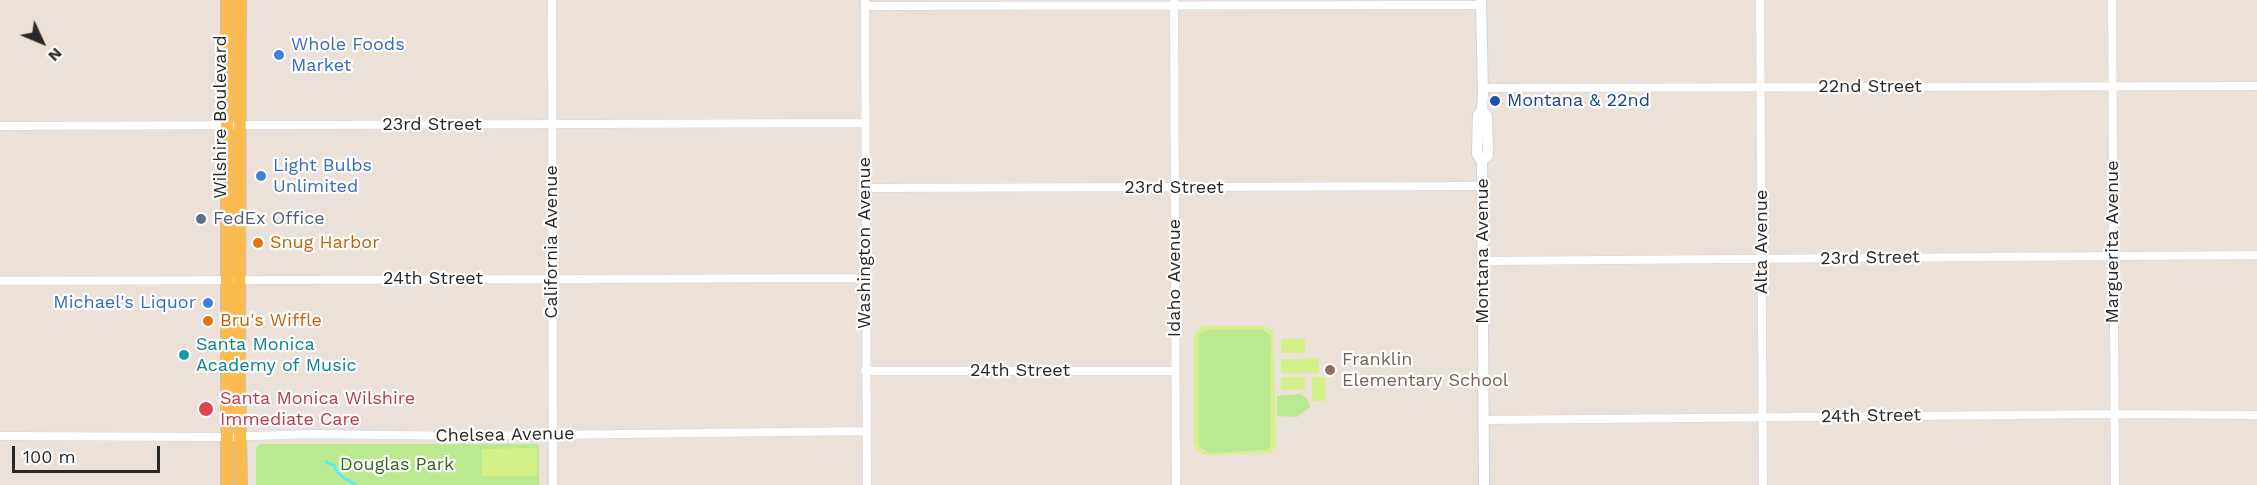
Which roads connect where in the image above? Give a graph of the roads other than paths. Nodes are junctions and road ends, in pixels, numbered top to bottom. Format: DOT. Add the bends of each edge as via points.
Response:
graph roads {
  1 [pos="227,0"];
  2 [pos="240,0"];
  3 [pos="552,0"];
  4 [pos="1760,0"];
  5 [pos="2112,0"];
  6 [pos="1482,2"];
  7 [pos="865,3"];
  8 [pos="1174,3"];
  9 [pos="2257,86"];
  10 [pos="1761,87"];
  11 [pos="2113,87"];
  12 [pos="1483,88"];
  13 [pos="865,123"];
  14 [pos="551,124"];
  15 [pos="234,125"];
  16 [pos="0,126"];
  17 [pos="1483,186"];
  18 [pos="865,188"];
  19 [pos="1174,189"];
  20 [pos="2113,255"];
  21 [pos="2257,255"];
  22 [pos="1762,259"];
  23 [pos="1483,261"];
  24 [pos="866,278"];
  25 [pos="552,279"];
  26 [pos="235,280"];
  27 [pos="0,281"];
  28 [pos="865,371"];
  29 [pos="1175,371"];
  30 [pos="2114,414"];
  31 [pos="2257,415"];
  32 [pos="1762,417"];
  33 [pos="1485,420"];
  34 [pos="866,431"];
  35 [pos="553,434"];
  36 [pos="0,436"];
  37 [pos="227,437"];
  38 [pos="240,437"];
  39 [pos="227,485"];
  40 [pos="241,485"];
  41 [pos="553,485"];
  42 [pos="867,485"];
  43 [pos="1176,485"];
  44 [pos="1484,485"];
  45 [pos="1763,485"];
  46 [pos="2115,485"];
  1 -- 15 [label="main road, Wilshire Boulevard"];
  2 -- 15 [label="main road, Wilshire Boulevard"];
  3 -- 14 [label="street, California Avenue"];
  4 -- 10 [label="street, Alta Avenue"];
  5 -- 11 [label="street, Marguerita Avenue"];
  6 -- 8 [label="street"];
  6 -- 12 [label="street, Montana Avenue"];
  7 -- 8 [label="street"];
  7 -- 13 [label="street, Washington Avenue"];
  8 -- 19 [label="street, Idaho Avenue"];
  9 -- 11 [label="street, 22nd Street"];
  10 -- 11 [label="street, 22nd Street"];
  10 -- 12 [label="street, 22nd Street"];
  10 -- 22 [label="street, Alta Avenue"];
  11 -- 20 [label="street, Marguerita Avenue"];
  12 -- 17 [label="street, Montana Avenue" via="1477,154 1482,161"];
  13 -- 14 [label="street, 23rd Street"];
  13 -- 18 [label="street, Washington Avenue"];
  14 -- 15 [label="street, 23rd Street"];
  14 -- 25 [label="street, California Avenue"];
  15 -- 16 [label="street, 23rd Street"];
  15 -- 26 [label="main road, Wilshire Boulevard"];
  17 -- 19 [label="street, 23rd Street"];
  17 -- 23 [label="street, Montana Avenue"];
  18 -- 19 [label="street, 23rd Street"];
  18 -- 24 [label="street, Washington Avenue"];
  19 -- 29 [label="street, Idaho Avenue"];
  20 -- 21 [label="street, 23rd Street"];
  20 -- 22 [label="street, 23rd Street"];
  20 -- 30 [label="street, Marguerita Avenue"];
  22 -- 23 [label="street, 23rd Street"];
  22 -- 32 [label="street, Alta Avenue"];
  23 -- 33 [label="street, Montana Avenue"];
  24 -- 25 [label="street, 24th Street"];
  24 -- 28 [label="street, Washington Avenue"];
  25 -- 26 [label="street, 24th Street"];
  25 -- 35 [label="street, California Avenue"];
  26 -- 27 [label="street, 24th Street"];
  26 -- 37 [label="main road, Wilshire Boulevard"];
  26 -- 38 [label="main road, Wilshire Boulevard"];
  28 -- 29 [label="street, 24th Street"];
  28 -- 34 [label="street, Washington Avenue"];
  29 -- 43 [label="street, Idaho Avenue"];
  30 -- 31 [label="street, 24th Street"];
  30 -- 32 [label="street, 24th Street"];
  30 -- 46 [label="street, Marguerita Avenue"];
  32 -- 33 [label="street, 24th Street"];
  32 -- 45 [label="street, Alta Avenue"];
  33 -- 44 [label="street, Montana Avenue"];
  34 -- 35 [label="street, Chelsea Avenue"];
  34 -- 42 [label="street, Washington Avenue"];
  35 -- 38 [label="street, Chelsea Avenue"];
  35 -- 41 [label="street, California Avenue"];
  36 -- 37 [label="street, Chelsea Avenue"];
  37 -- 38 [label="street, Chelsea Avenue"];
  37 -- 39 [label="main road, Wilshire Boulevard"];
  38 -- 40 [label="main road, Wilshire Boulevard"];
}
